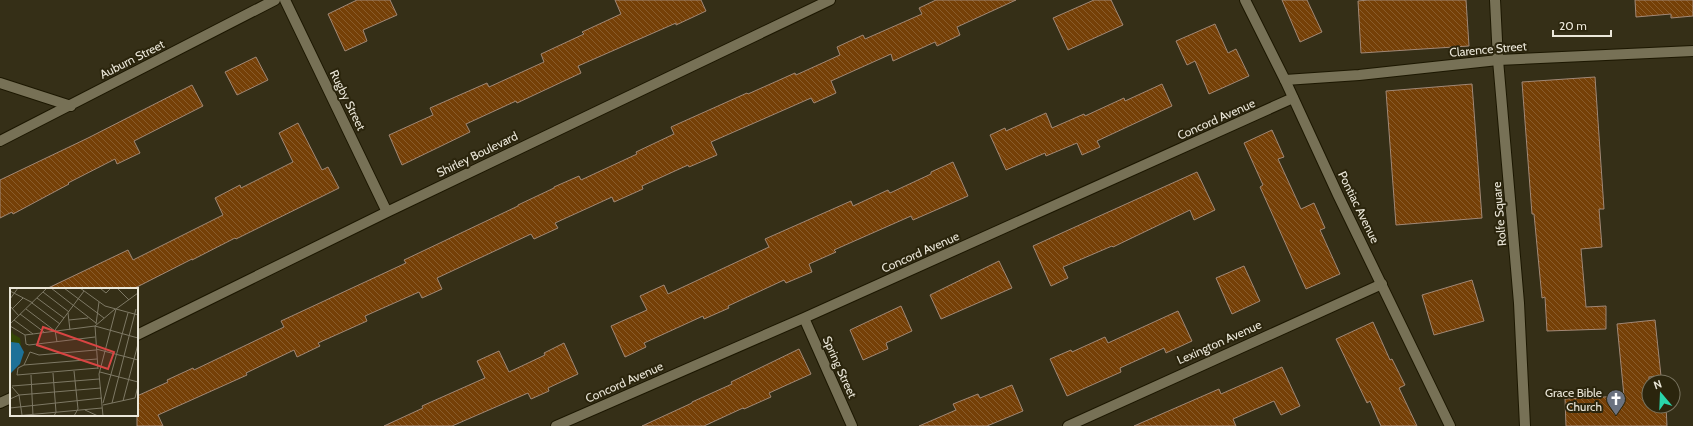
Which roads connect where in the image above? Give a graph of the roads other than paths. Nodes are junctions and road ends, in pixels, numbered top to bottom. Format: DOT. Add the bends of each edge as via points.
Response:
graph roads {
  1 [pos="275,0"];
  2 [pos="285,0"];
  3 [pos="830,0"];
  4 [pos="1245,0"];
  5 [pos="1495,0"];
  6 [pos="1693,51"];
  7 [pos="1498,60"];
  8 [pos="1285,80"];
  9 [pos="0,83"];
  10 [pos="1293,98"];
  11 [pos="71,106"];
  12 [pos="0,141"];
  13 [pos="387,212"];
  14 [pos="1382,284"];
  15 [pos="804,318"];
  16 [pos="138,335"];
  17 [pos="10,398"];
  18 [pos="0,403"];
  19 [pos="556,426"];
  20 [pos="852,426"];
  21 [pos="1068,426"];
  22 [pos="1450,426"];
  23 [pos="1525,426"];
  1 -- 11 [label="street, Auburn Street"];
  2 -- 13 [label="street, Rugby Street"];
  3 -- 13 [label="street, Shirley Boulevard"];
  4 -- 8 [label="street, Pontiac Avenue"];
  5 -- 7 [label="street, Rolfe Square"];
  6 -- 7 [label="street, Clarence Street"];
  7 -- 8 [label="street, Clarence Street"];
  7 -- 23 [label="street, Rolfe Square" via="1519,303"];
  8 -- 10 [label="street, Pontiac Avenue"];
  9 -- 11 [label="street"];
  10 -- 14 [label="street, Pontiac Avenue"];
  10 -- 15 [label="street, Concord Avenue"];
  11 -- 12 [label="street, Auburn Street"];
  13 -- 16 [label="street, Shirley Boulevard"];
  14 -- 21 [label="street, Lexington Avenue"];
  14 -- 22 [label="street, Pontiac Avenue"];
  15 -- 19 [label="street, Concord Avenue"];
  15 -- 20 [label="street, Spring Street"];
  17 -- 18 [label="street"];
}
